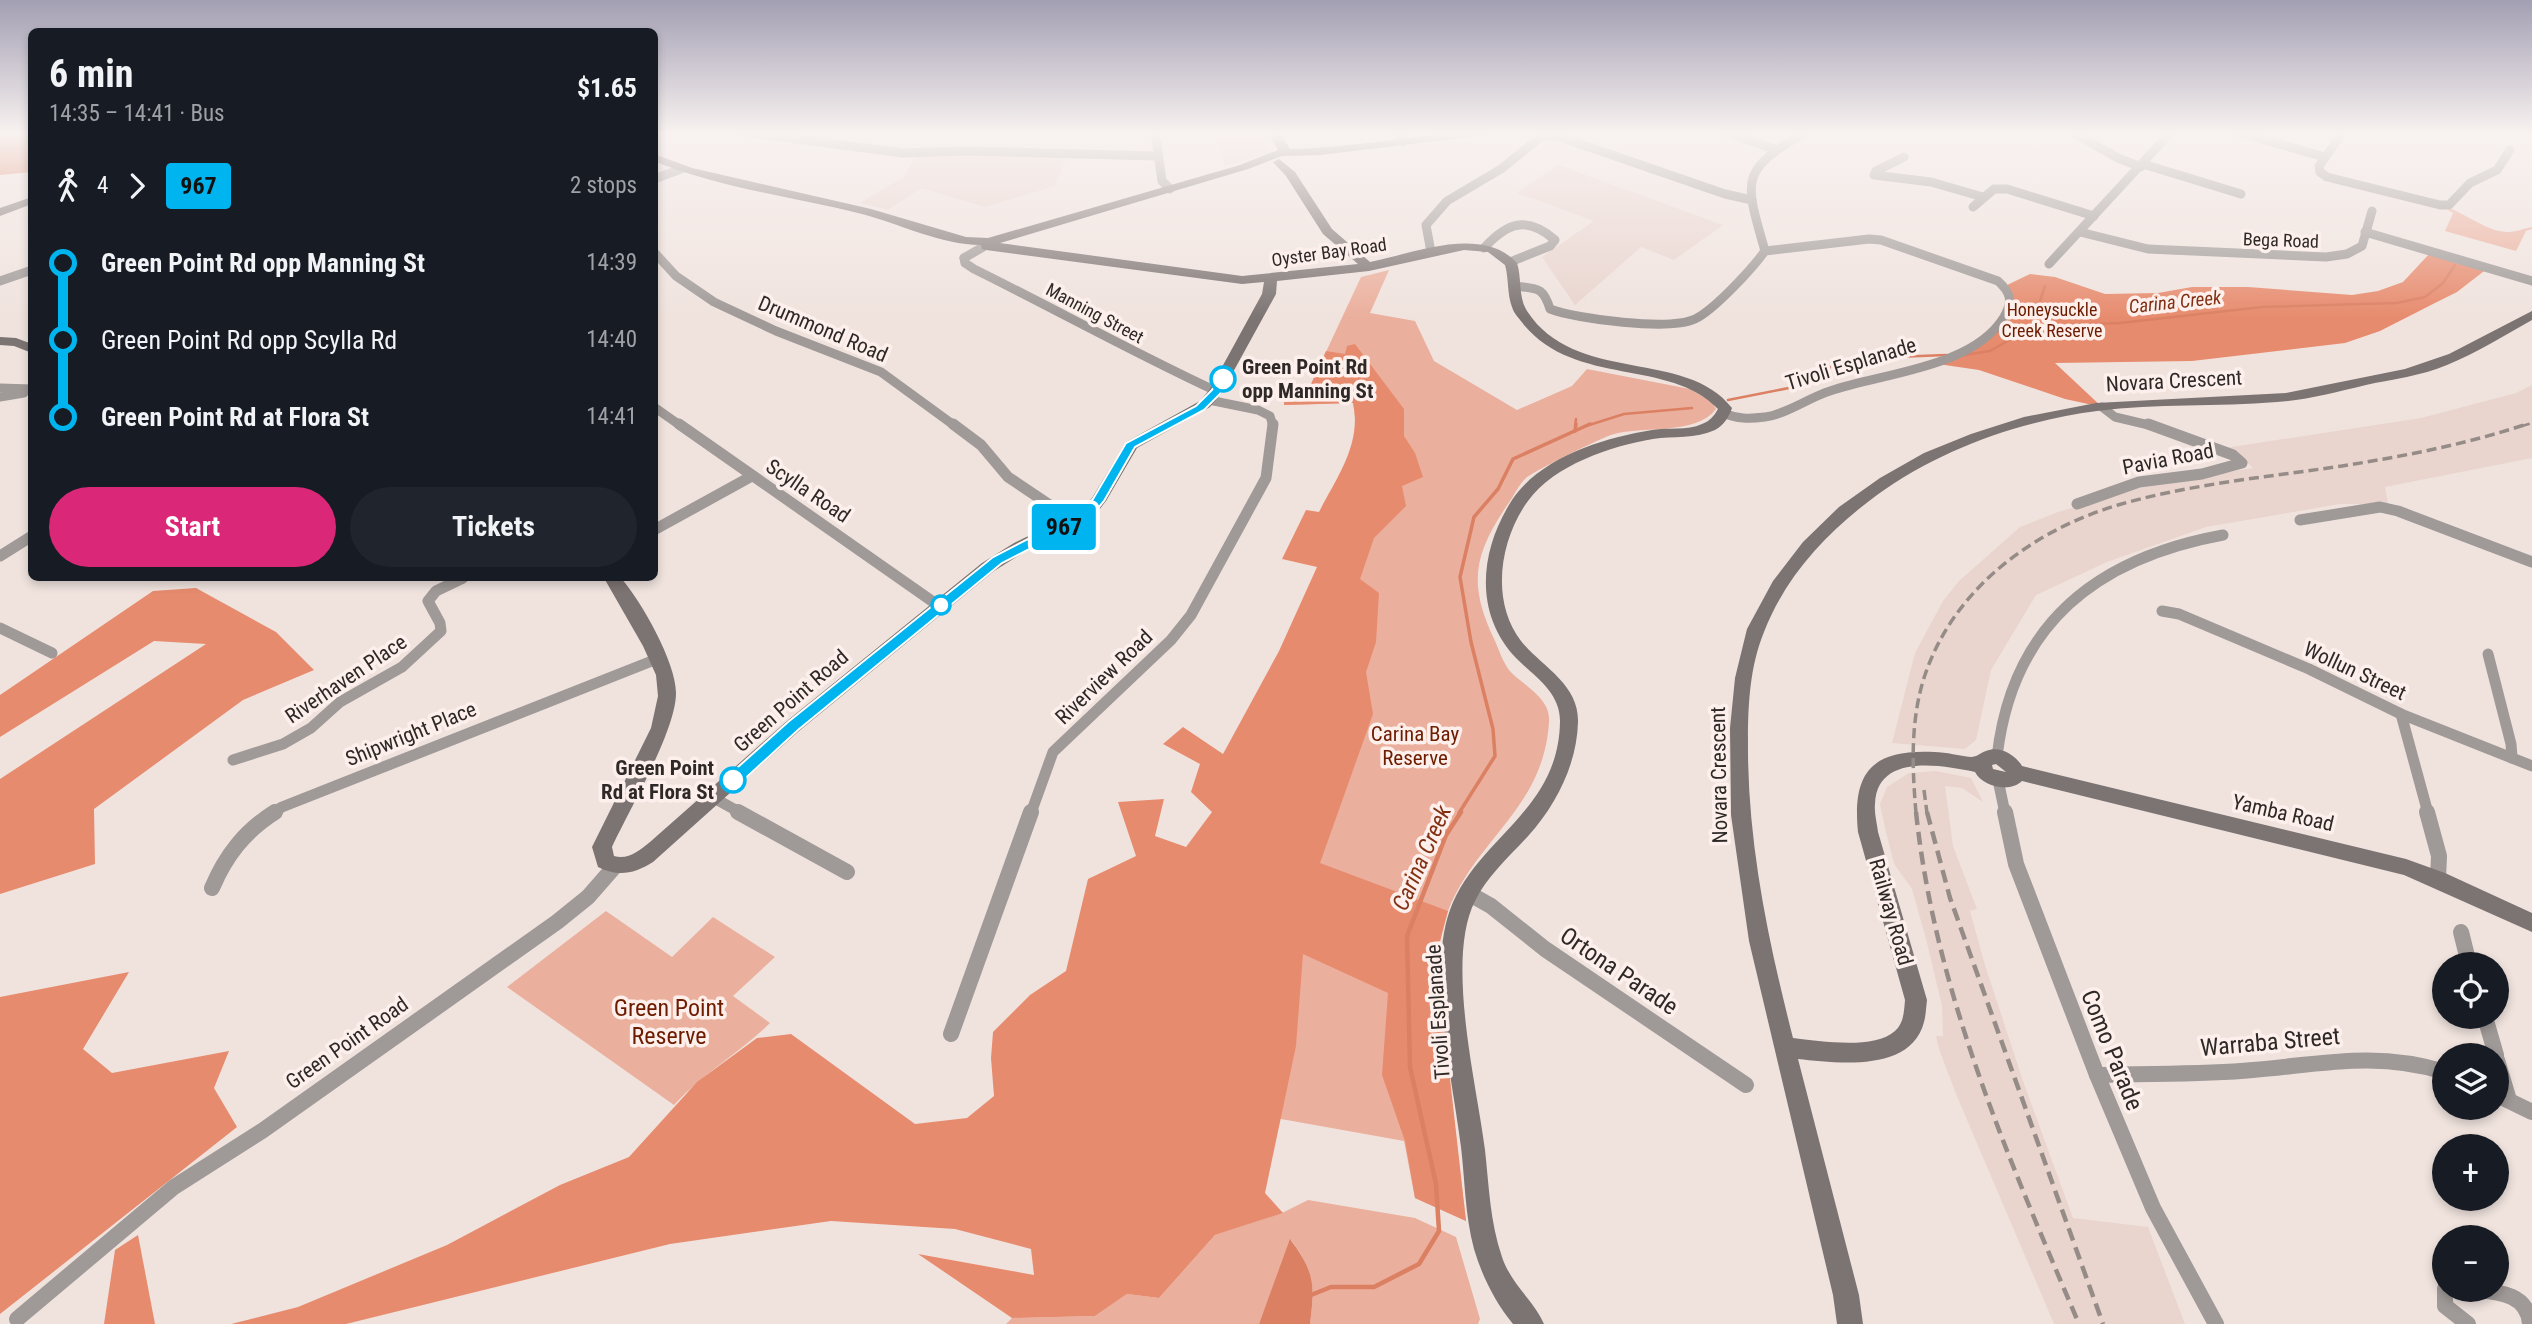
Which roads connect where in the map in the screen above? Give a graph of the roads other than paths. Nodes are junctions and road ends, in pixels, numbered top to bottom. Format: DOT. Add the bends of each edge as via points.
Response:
graph roads {
  1 [pos="788,194"];
  2 [pos="1154,194"];
  3 [pos="1304,194"];
  4 [pos="1457,194"];
  5 [pos="1724,194"];
  6 [pos="1751,194"];
  7 [pos="1972,194"];
  8 [pos="1987,194"];
  9 [pos="2022,194"];
  10 [pos="2115,194"];
  11 [pos="2400,194"];
  12 [pos="2460,194"];
  13 [pos="1983,197"];
  14 [pos="1752,200"];
  15 [pos="28,202"];
  16 [pos="1973,207"];
  17 [pos="2372,211"];
  18 [pos="0,212"];
  19 [pos="2094,216"];
  20 [pos="2080,232"];
  21 [pos="2365,232"];
  22 [pos="1022,233"];
  23 [pos="983,244"];
  24 [pos="1484,248"];
  25 [pos="1028,250"];
  26 [pos="1765,251"];
  27 [pos="2183,251"];
  28 [pos="1431,252"];
  29 [pos="658,256"];
  30 [pos="1510,262"];
  31 [pos="2049,264"];
  32 [pos="1369,267"];
  33 [pos="28,271"];
  34 [pos="1271,278"];
  35 [pos="0,281"];
  36 [pos="2532,281"];
  37 [pos="1515,286"];
  38 [pos="2532,315"];
  39 [pos="0,341"];
  40 [pos="28,347"];
  41 [pos="1970,348"];
  42 [pos="0,388"];
  43 [pos="28,389"];
  44 [pos="28,392"];
  45 [pos="1213,396"];
  46 [pos="0,397"];
  47 [pos="2102,407"];
  48 [pos="658,410"];
  49 [pos="1723,413"];
  50 [pos="752,476"];
  51 [pos="2077,504"];
  52 [pos="2300,520"];
  53 [pos="1075,522"];
  54 [pos="658,528"];
  55 [pos="2223,535"];
  56 [pos="28,538"];
  57 [pos="0,556"];
  58 [pos="2532,562"];
  59 [pos="457,581"];
  60 [pos="614,581"];
  61 [pos="939,606"];
  62 [pos="2162,611"];
  63 [pos="0,628"];
  64 [pos="52,653"];
  65 [pos="2488,654"];
  66 [pos="657,659"];
  67 [pos="2401,714"];
  68 [pos="2512,758"];
  69 [pos="233,760"];
  70 [pos="1989,761"];
  71 [pos="2532,766"];
  72 [pos="2007,776"];
  73 [pos="714,798"];
  74 [pos="616,865"];
  75 [pos="847,872"];
  76 [pos="2438,879"];
  77 [pos="212,888"];
  78 [pos="1468,893"];
  79 [pos="2532,923"];
  80 [pos="2461,932"];
  81 [pos="2466,952"];
  82 [pos="951,1034"];
  83 [pos="1784,1047"];
  84 [pos="2432,1069"];
  85 [pos="2097,1075"];
  86 [pos="1746,1085"];
  87 [pos="2509,1100"];
  88 [pos="2532,1112"];
  89 [pos="2509,1295"];
  90 [pos="2443,1302"];
  91 [pos="17,1319"];
  92 [pos="1531,1324"];
  93 [pos="1850,1324"];
  94 [pos="2216,1324"];
  95 [pos="2468,1324"];
  96 [pos="2530,1324"];
  1 -- 23 [label="street, Oyster Bay Road"];
  2 -- 22 [label="street"];
  3 -- 32 [label="street" via="1326,231"];
  4 -- 28 [label="street" via="1426,225"];
  5 -- 14 [label="street"];
  6 -- 14 [label="street"];
  7 -- 13 [label="street"];
  8 -- 13 [label="street"];
  9 -- 19 [label="street"];
  10 -- 19 [label="street"];
  11 -- 12 [label="street" via="2449,205"];
  13 -- 16 [label="street"];
  14 -- 26 [label="street"];
  15 -- 18 [label="street"];
  17 -- 21 [label="street, Bega Road"];
  19 -- 20 [label="street"];
  20 -- 27 [label="street, Bega Road" via="2138,248"];
  20 -- 31 [label="street"];
  21 -- 27 [label="street, Bega Road" via="2362,246 2337,256"];
  21 -- 36 [label="street"];
  22 -- 23 [label="street"];
  22 -- 25 [label="street" via="1017,244"];
  23 -- 25 [label="street, Oyster Bay Road"];
  23 -- 45 [label="street, Manning Street" via="964,258 965,263 1105,334"];
  24 -- 28 [label="street, Oyster Bay Road"];
  24 -- 30 [label="street, Oyster Bay Road"];
  24 -- 30 [label="street" via="1509,225 1520,224 1555,240"];
  25 -- 34 [label="street, Oyster Bay Road" via="1218,278"];
  26 -- 37 [label="street" via="1758,264 1696,319 1686,322 1559,314 1550,309 1541,290"];
  26 -- 41 [label="street" via="1881,240 1998,281 2009,291 2011,306 1994,333"];
  28 -- 32 [label="street, Oyster Bay Road"];
  29 -- 53 [label="street, Drummond Road" via="676,276 714,302 881,372 981,445 1008,477"];
  30 -- 37 [label="street"];
  32 -- 34 [label="street, Oyster Bay Road"];
  33 -- 35 [label="street"];
  34 -- 45 [label="street, Green Point Road" via="1269,294"];
  37 -- 49 [label="street" via="1517,303 1528,321 1564,348 1605,366 1701,386 1721,402"];
  38 -- 47 [label="street, Novara Crescent" via="2447,360 2408,373 2299,396"];
  39 -- 40 [label="street"];
  41 -- 49 [label="street, Tivoli Esplanade" via="1940,361 1829,391 1768,417 1737,419"];
  42 -- 43 [label="street"];
  44 -- 46 [label="street"];
  45 -- 53 [label="street, Green Point Road" via="1188,415 1130,445 1098,501"];
  45 -- 82 [label="street, Riverview Road" via="1270,416 1273,426 1266,478 1182,627 1053,752"];
  47 -- 51 [label="street, Pavia Road" via="2115,417 2154,426 2233,455 2242,463 2202,474 2139,482"];
  47 -- 83 [label="street, Novara Crescent" via="2020,422 1971,437 1901,472 1821,534 1785,577 1762,618 1746,666 1740,707 1739,801 1747,886"];
  48 -- 50 [label="street, Scylla Road"];
  49 -- 78 [label="street, Tivoli Esplanade" via="1703,429 1612,443 1547,476 1522,497 1494,554 1500,614 1513,643 1563,696 1569,722 1550,792"];
  50 -- 54 [label="street"];
  50 -- 61 [label="street, Scylla Road"];
  52 -- 58 [label="street" via="2380,507"];
  53 -- 61 [label="street, Green Point Road" via="1008,553"];
  55 -- 70 [label="street" via="2197,538 2149,555 2080,592 2062,608 2033,645"];
  56 -- 57 [label="street"];
  59 -- 69 [label="street, Riverhaven Place" via="436,591 428,601 441,631 414,658 340,702 301,734"];
  60 -- 66 [label="street"];
  61 -- 73 [label="street, Green Point Road"];
  62 -- 67 [label="street, Wollun Street" via="2309,669"];
  63 -- 64 [label="street"];
  65 -- 68 [label="street"];
  66 -- 74 [label="street" via="666,681 666,710 602,847 605,861"];
  66 -- 77 [label="street, Shipwright Place" via="282,807 236,843 222,860"];
  67 -- 68 [label="street, Wollun Street"];
  67 -- 76 [label="street" via="2439,856"];
  68 -- 71 [label="street, Wollun Street"];
  70 -- 72 [label="street" via="2011,764"];
  70 -- 83 [label="street, Railway Road" via="1918,756 1892,762 1867,786 1863,806 1916,1000 1914,1024 1903,1040 1884,1049 1858,1052"];
  72 -- 76 [label="street, Yamba Road" via="2374,858"];
  72 -- 85 [label="street, Como Parade" via="2016,864"];
  73 -- 74 [label="street, Green Point Road" via="646,857"];
  73 -- 75 [label="street"];
  74 -- 91 [label="street, Green Point Road" via="588,897 557,922 262,1131 174,1187"];
  76 -- 79 [label="street, Yamba Road"];
  78 -- 86 [label="street, Ortona Parade"];
  78 -- 92 [label="street, Tivoli Esplanade" via="1455,931 1454,971 1483,1232 1495,1273"];
  80 -- 81 [label="street"];
  83 -- 93 [label="street, Novara Crescent"];
  84 -- 85 [label="street, Warraba Street" via="2367,1057 2252,1070"];
  85 -- 94 [label="street, Como Parade" via="2153,1208"];
  87 -- 88 [label="street"];
  89 -- 96 [label="street" via="2521,1301"];
  90 -- 95 [label="street"];
}
